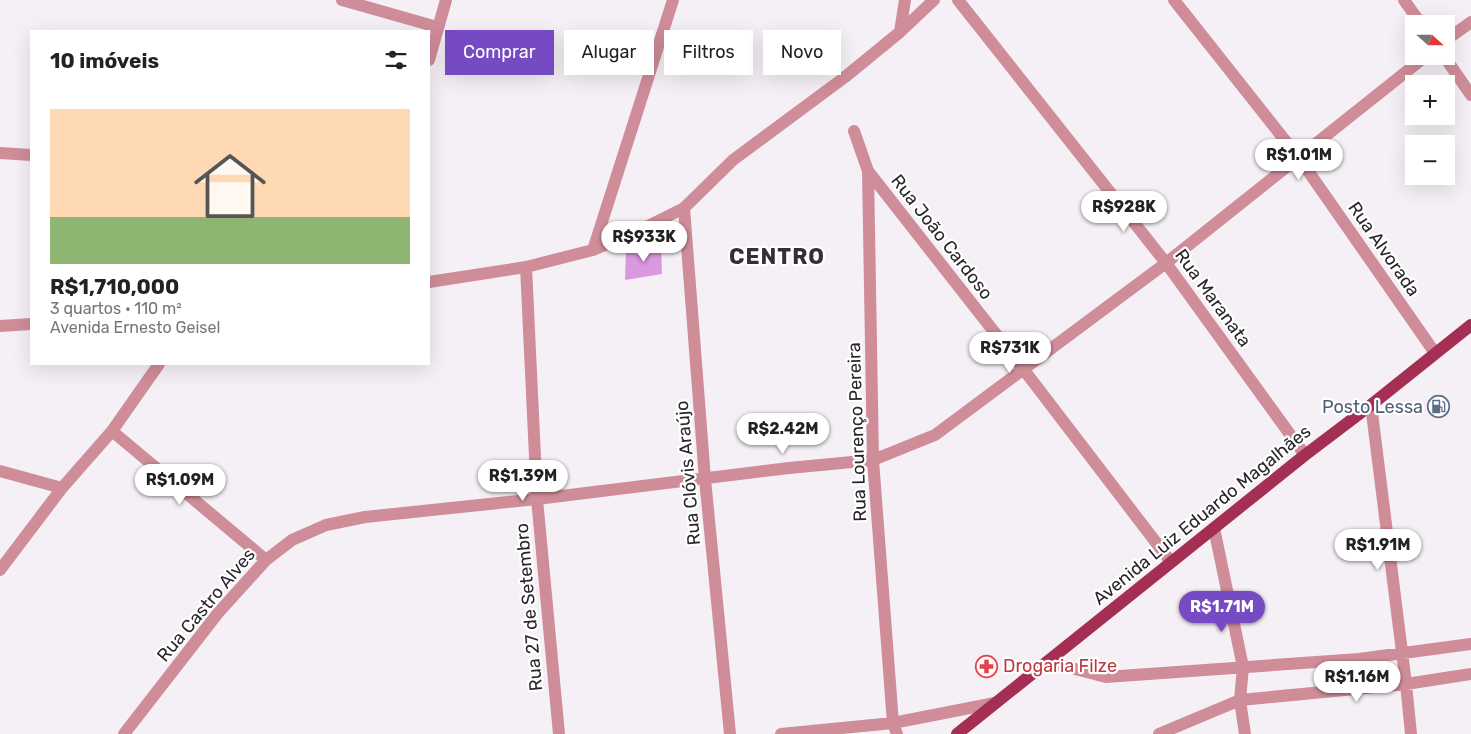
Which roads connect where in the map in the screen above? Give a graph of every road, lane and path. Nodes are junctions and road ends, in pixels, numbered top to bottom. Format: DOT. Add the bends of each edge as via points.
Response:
graph roads {
  1 [pos="342,0"];
  2 [pos="446,0"];
  3 [pos="673,0"];
  4 [pos="905,0"];
  5 [pos="934,0"];
  6 [pos="958,0"];
  7 [pos="1174,0"];
  8 [pos="1404,0"];
  9 [pos="1415,15"];
  10 [pos="1471,22"];
  11 [pos="437,28"];
  12 [pos="900,32"];
  13 [pos="1455,34"];
  14 [pos="430,56"];
  15 [pos="1415,65"];
  16 [pos="1450,65"];
  17 [pos="1471,95"];
  18 [pos="854,131"];
  19 [pos="0,153"];
  20 [pos="30,155"];
  21 [pos="1299,158"];
  22 [pos="868,171"];
  23 [pos="684,208"];
  24 [pos="593,250"];
  25 [pos="1166,263"];
  26 [pos="526,267"];
  27 [pos="430,282"];
  28 [pos="30,324"];
  29 [pos="1471,325"];
  30 [pos="0,326"];
  31 [pos="1436,354"];
  32 [pos="158,365"];
  33 [pos="1024,370"];
  34 [pos="1371,405"];
  35 [pos="112,431"];
  36 [pos="1305,455"];
  37 [pos="873,460"];
  38 [pos="0,471"];
  39 [pos="705,479"];
  40 [pos="62,488"];
  41 [pos="537,499"];
  42 [pos="1214,528"];
  43 [pos="266,560"];
  44 [pos="1170,562"];
  45 [pos="0,570"];
  46 [pos="1471,644"];
  47 [pos="1402,653"];
  48 [pos="1048,662"];
  49 [pos="1243,667"];
  50 [pos="1471,674"];
  51 [pos="1406,684"];
  52 [pos="1240,700"];
  53 [pos="995,703"];
  54 [pos="895,728"];
  55 [pos="124,734"];
  56 [pos="559,734"];
  57 [pos="730,734"];
  58 [pos="781,734"];
  59 [pos="956,734"];
  60 [pos="1159,734"];
  61 [pos="1245,734"];
  62 [pos="1411,734"];
  1 -- 11 [label="street"];
  2 -- 11 [label="street"];
  3 -- 24 [label="street"];
  4 -- 12 [label="street"];
  5 -- 12 [label="street"];
  6 -- 25 [label="street, Rua Maranata"];
  7 -- 21 [label="street, Rua Alvorada"];
  8 -- 9 [label="street"];
  10 -- 13 [label="street"];
  11 -- 14 [label="street"];
  12 -- 23 [label="street" via="733,160"];
  15 -- 21 [label="street, Rua Castro Alves"];
  16 -- 17 [label="street"];
  18 -- 22 [label="street, Rua Lourenço Pereira"];
  19 -- 20 [label="street"];
  21 -- 25 [label="street, Rua Castro Alves"];
  21 -- 31 [label="street, Rua Alvorada"];
  22 -- 33 [label="street, Rua João Cardoso"];
  22 -- 37 [label="street, Rua Lourenço Pereira"];
  23 -- 24 [label="street"];
  23 -- 39 [label="street, Rua Clóvis Araújo"];
  24 -- 26 [label="street"];
  25 -- 33 [label="street, Rua Castro Alves"];
  25 -- 36 [label="street, Rua Maranata"];
  26 -- 27 [label="street"];
  26 -- 41 [label="street, Rua 27 de Setembro"];
  28 -- 30 [label="street"];
  29 -- 31 [label="main road, Avenida Luiz Eduardo Magalhães"];
  31 -- 34 [label="main road, Avenida Luiz Eduardo Magalhães"];
  32 -- 35 [label="street"];
  33 -- 37 [label="street, Rua Castro Alves" via="935,435"];
  33 -- 44 [label="street, Rua João Cardoso"];
  34 -- 36 [label="main road, Avenida Luiz Eduardo Magalhães"];
  34 -- 47 [label="street"];
  35 -- 40 [label="street"];
  35 -- 43 [label="street"];
  36 -- 42 [label="main road, Avenida Luiz Eduardo Magalhães"];
  37 -- 39 [label="street, Rua Castro Alves"];
  37 -- 54 [label="street, Rua Lourenço Pereira"];
  38 -- 40 [label="street"];
  39 -- 41 [label="street, Rua Castro Alves"];
  39 -- 57 [label="street, Rua Clóvis Araújo"];
  40 -- 45 [label="street"];
  41 -- 43 [label="street, Rua Castro Alves" via="365,516 326,524 292,540"];
  41 -- 56 [label="street, Rua 27 de Setembro"];
  42 -- 44 [label="main road, Avenida Luiz Eduardo Magalhães"];
  42 -- 49 [label="street"];
  43 -- 55 [label="street, Rua Castro Alves" via="218,613"];
  44 -- 48 [label="main road, Avenida Luiz Eduardo Magalhães"];
  46 -- 47 [label="street"];
  47 -- 49 [label="street"];
  47 -- 51 [label="street"];
  48 -- 49 [label="street" via="1106,677"];
  48 -- 53 [label="main road, Avenida Luiz Eduardo Magalhães"];
  49 -- 52 [label="street"];
  50 -- 51 [label="street"];
  51 -- 52 [label="street"];
  51 -- 62 [label="street"];
  52 -- 60 [label="street"];
  52 -- 61 [label="street"];
  53 -- 54 [label="street"];
  53 -- 59 [label="main road, Avenida Luiz Eduardo Magalhães"];
  54 -- 58 [label="street"];
}
